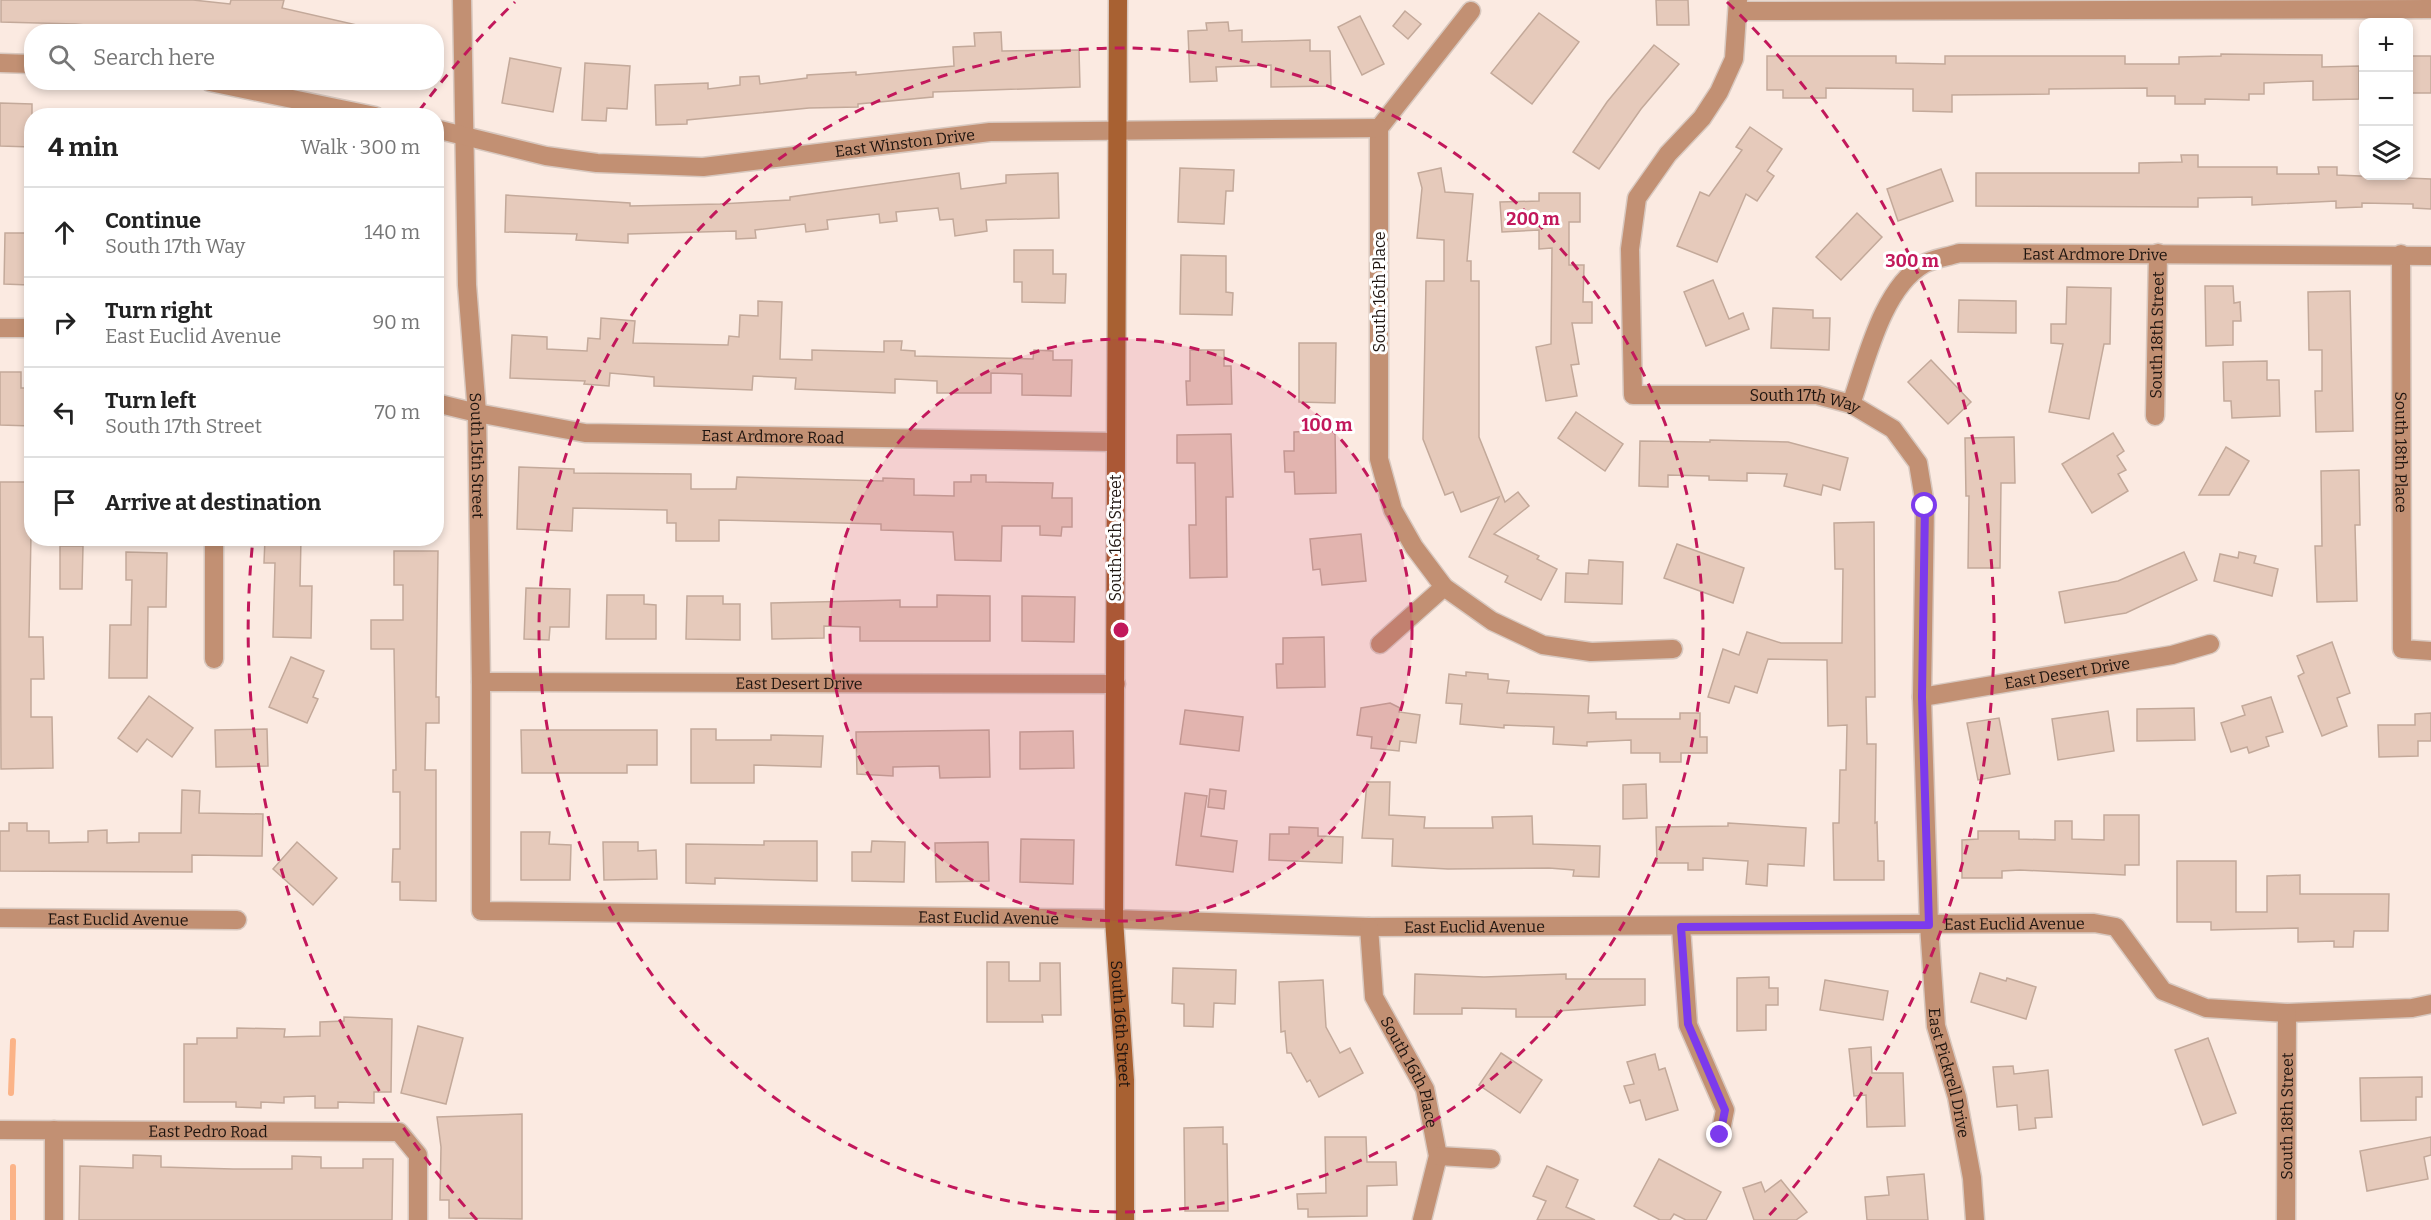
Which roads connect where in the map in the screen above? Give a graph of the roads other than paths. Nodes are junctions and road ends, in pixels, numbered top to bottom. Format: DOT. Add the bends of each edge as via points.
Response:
graph roads {
  1 [pos="462,0"];
  2 [pos="1118,0"];
  3 [pos="1738,5"];
  4 [pos="2431,9"];
  5 [pos="1472,11"];
  6 [pos="0,63"];
  7 [pos="24,64"];
  8 [pos="249,90"];
  9 [pos="336,108"];
  10 [pos="1378,128"];
  11 [pos="444,131"];
  12 [pos="1117,131"];
  13 [pos="462,135"];
  14 [pos="2158,253"];
  15 [pos="2401,254"];
  16 [pos="2431,256"];
  17 [pos="0,328"];
  18 [pos="24,328"];
  19 [pos="1851,404"];
  20 [pos="444,405"];
  21 [pos="477,414"];
  22 [pos="2155,416"];
  23 [pos="1114,442"];
  24 [pos="214,546"];
  25 [pos="1444,587"];
  26 [pos="1380,644"];
  27 [pos="2210,644"];
  28 [pos="1673,649"];
  29 [pos="2431,651"];
  30 [pos="214,659"];
  31 [pos="481,682"];
  32 [pos="1116,684"];
  33 [pos="1922,697"];
  34 [pos="481,911"];
  35 [pos="0,918"];
  36 [pos="1114,919"];
  37 [pos="237,920"];
  38 [pos="1929,925"];
  39 [pos="1369,927"];
  40 [pos="1681,927"];
  41 [pos="2431,1004"];
  42 [pos="2287,1013"];
  43 [pos="0,1130"];
  44 [pos="54,1130"];
  45 [pos="1720,1135"];
  46 [pos="1438,1156"];
  47 [pos="1491,1160"];
  48 [pos="54,1220"];
  49 [pos="417,1220"];
  50 [pos="1125,1220"];
  51 [pos="1422,1220"];
  52 [pos="1975,1220"];
  53 [pos="2286,1220"];
  1 -- 13 [label="street, South 15th Street"];
  2 -- 12 [label="main road, South 16th Street"];
  3 -- 4 [label="street"];
  3 -- 19 [label="street, South 17th Way" via="1734,59 1719,92 1637,198 1630,249 1633,395 1817,395"];
  5 -- 10 [label="street"];
  6 -- 7 [label="street"];
  8 -- 9 [label="street"];
  10 -- 12 [label="street, East Winston Drive"];
  10 -- 25 [label="street, South 16th Place" via="1379,459 1393,510"];
  11 -- 13 [label="street, East Winston Drive"];
  12 -- 13 [label="street, East Winston Drive" via="990,132 703,166 597,163 546,156"];
  12 -- 23 [label="main road, South 16th Street"];
  13 -- 21 [label="street, South 15th Street" via="467,285"];
  14 -- 15 [label="street, East Ardmore Drive"];
  14 -- 19 [label="street, East Ardmore Drive" via="1959,253 1924,264 1897,290 1882,313"];
  14 -- 22 [label="street, South 18th Street"];
  15 -- 16 [label="street, East Ardmore Drive"];
  15 -- 29 [label="street, South 18th Place" via="2402,649"];
  17 -- 18 [label="street"];
  19 -- 33 [label="street, South 17th Way" via="1893,429 1918,463 1925,506"];
  20 -- 21 [label="street, East Ardmore Road"];
  21 -- 23 [label="street, East Ardmore Road" via="585,433"];
  21 -- 31 [label="street, South 15th Street"];
  23 -- 32 [label="main road, South 16th Street"];
  24 -- 30 [label="street"];
  25 -- 26 [label="street"];
  25 -- 28 [label="street, South 16th Place" via="1491,621 1543,645 1591,652"];
  27 -- 33 [label="street, East Desert Drive" via="2172,655"];
  31 -- 32 [label="street, East Desert Drive"];
  31 -- 34 [label="street, South 15th Street"];
  32 -- 36 [label="main road, South 16th Street"];
  33 -- 38 [label="street, South 17th Way"];
  34 -- 36 [label="street, East Euclid Avenue"];
  35 -- 37 [label="street, East Euclid Avenue"];
  36 -- 39 [label="street, East Euclid Avenue"];
  36 -- 50 [label="main road, South 16th Street" via="1125,1080"];
  38 -- 40 [label="street, East Euclid Avenue"];
  38 -- 42 [label="street, East Euclid Avenue" via="2094,922 2116,927 2163,991 2206,1008"];
  38 -- 52 [label="street, East Pickrell Drive" via="1936,1026 1957,1098 1972,1178"];
  39 -- 40 [label="street, East Euclid Avenue"];
  39 -- 46 [label="street, South 16th Place" via="1374,997 1425,1089"];
  40 -- 45 [label="street" via="1688,1024 1725,1110"];
  41 -- 42 [label="street, East Euclid Avenue"];
  42 -- 53 [label="street, South 18th Street"];
  43 -- 44 [label="street, East Pedro Road"];
  44 -- 48 [label="street"];
  44 -- 49 [label="street, East Pedro Road" via="399,1132 418,1155"];
  46 -- 47 [label="street"];
  46 -- 51 [label="street, South 16th Place"];
}
